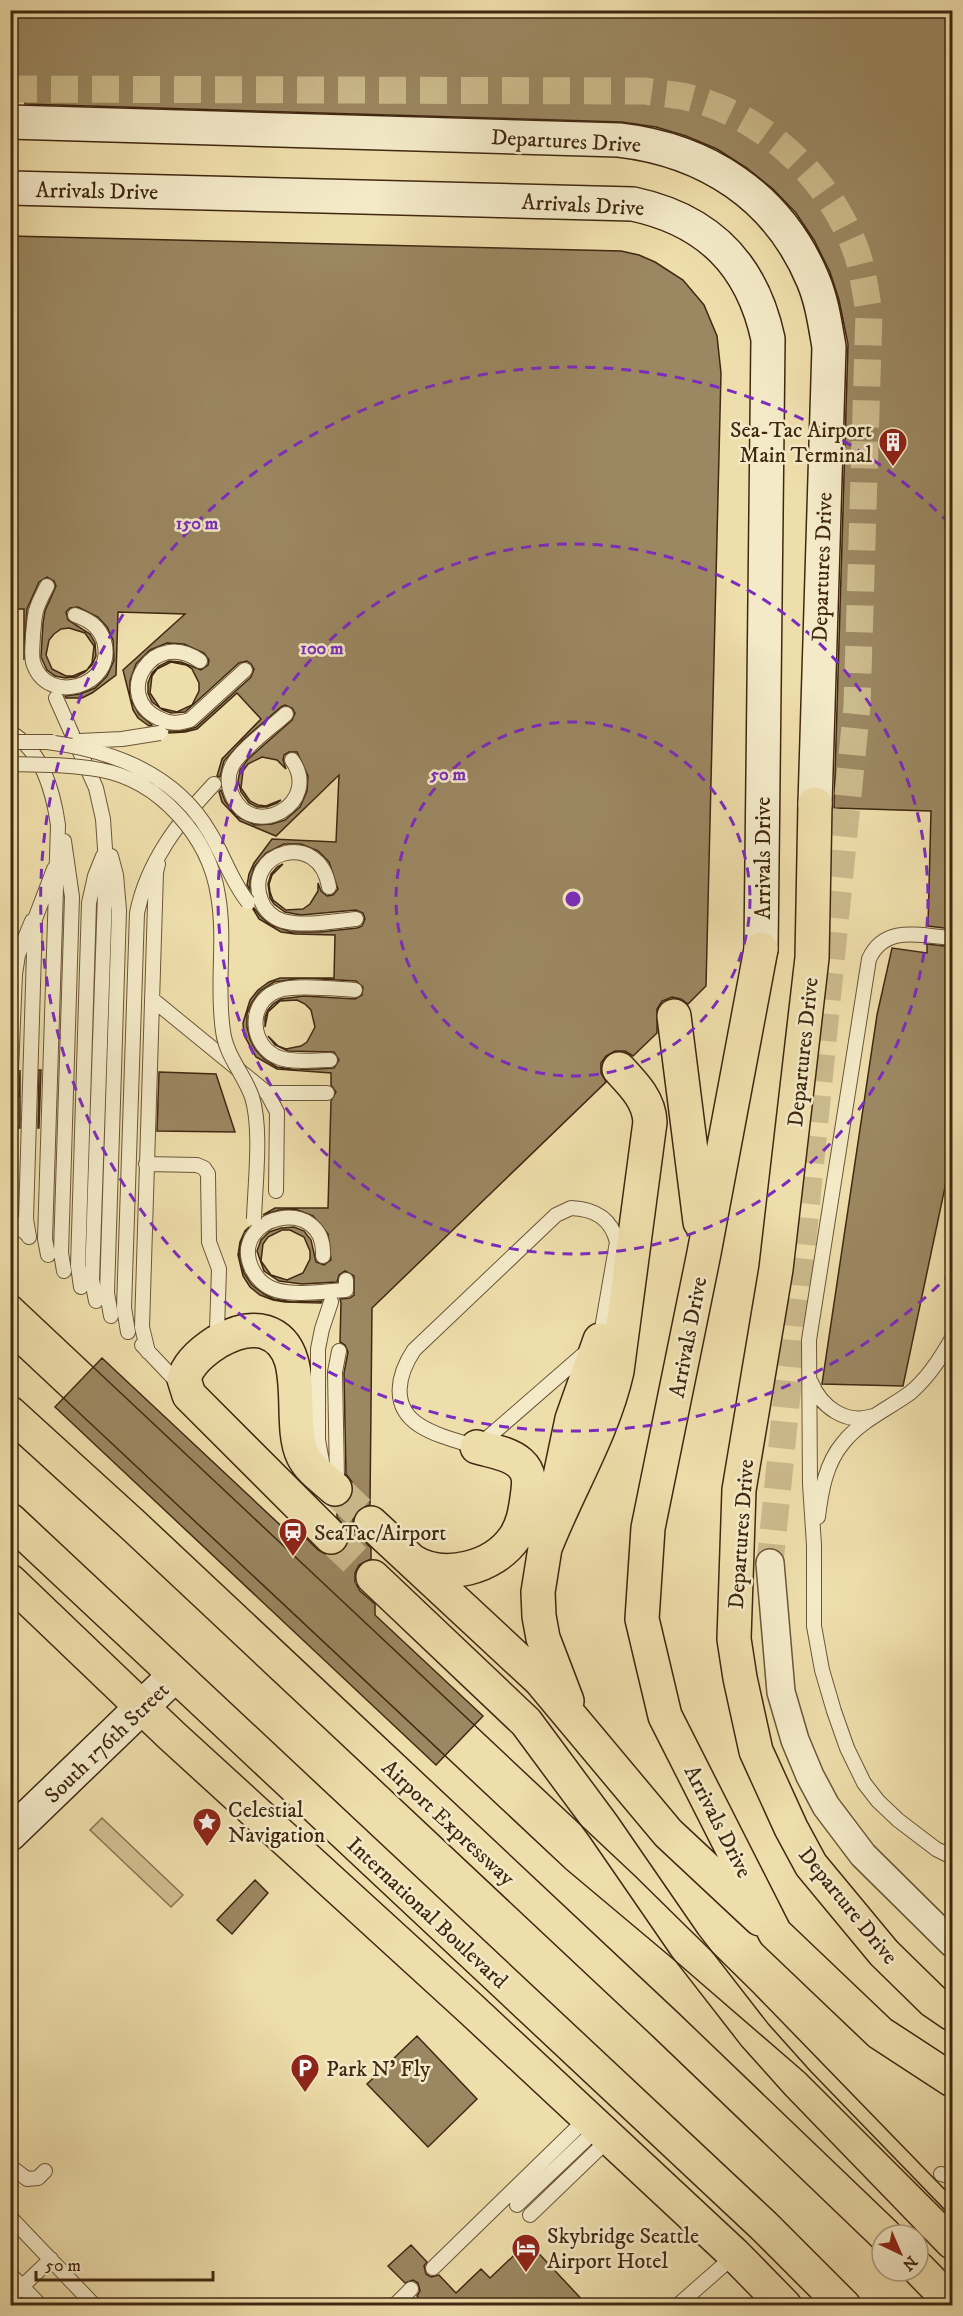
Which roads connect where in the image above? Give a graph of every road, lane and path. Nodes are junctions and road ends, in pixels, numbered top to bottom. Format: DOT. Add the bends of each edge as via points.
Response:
graph roads {
  1 [pos="10,122"];
  2 [pos="10,188"];
  3 [pos="47,586"];
  4 [pos="75,615"];
  5 [pos="200,661"];
  6 [pos="245,670"];
  7 [pos="56,698"];
  8 [pos="286,714"];
  9 [pos="10,732"];
  10 [pos="160,733"];
  11 [pos="10,742"];
  12 [pos="46,742"];
  13 [pos="292,760"];
  14 [pos="10,764"];
  15 [pos="214,784"];
  16 [pos="55,807"];
  17 [pos="103,819"];
  18 [pos="104,842"];
  19 [pos="166,843"];
  20 [pos="57,855"];
  21 [pos="148,875"];
  22 [pos="95,876"];
  23 [pos="329,887"];
  24 [pos="248,902"];
  25 [pos="38,908"];
  26 [pos="356,919"];
  27 [pos="952,938"];
  28 [pos="70,954"];
  29 [pos="118,956"];
  30 [pos="355,990"];
  31 [pos="152,999"];
  32 [pos="674,1016"];
  33 [pos="330,1060"];
  34 [pos="619,1069"];
  35 [pos="327,1093"];
  36 [pos="10,1094"];
  37 [pos="267,1094"];
  38 [pos="146,1164"];
  39 [pos="276,1191"];
  40 [pos="10,1219"];
  41 [pos="254,1219"];
  42 [pos="29,1236"];
  43 [pos="704,1253"];
  44 [pos="48,1255"];
  45 [pos="323,1256"];
  46 [pos="64,1270"];
  47 [pos="346,1280"];
  48 [pos="81,1287"];
  49 [pos="96,1301"];
  50 [pos="331,1302"];
  51 [pos="111,1316"];
  52 [pos="128,1332"];
  53 [pos="952,1338"];
  54 [pos="223,1339"];
  55 [pos="600,1340"];
  56 [pos="339,1351"];
  57 [pos="148,1352"];
  58 [pos="809,1371"];
  59 [pos="189,1395"];
  60 [pos="10,1413"];
  61 [pos="878,1414"];
  62 [pos="477,1447"];
  63 [pos="334,1484"];
  64 [pos="10,1520"];
  65 [pos="375,1525"];
  66 [pos="331,1537"];
  67 [pos="814,1545"];
  68 [pos="545,1548"];
  69 [pos="412,1561"];
  70 [pos="770,1563"];
  71 [pos="373,1577"];
  72 [pos="10,1581"];
  73 [pos="734,1640"];
  74 [pos="176,1675"];
  75 [pos="143,1707"];
  76 [pos="574,1719"];
  77 [pos="10,1834"];
  78 [pos="952,1857"];
  79 [pos="775,1933"];
  80 [pos="952,1943"];
  81 [pos="952,2014"];
  82 [pos="952,2080"];
  83 [pos="598,2129"];
  84 [pos="10,2166"];
  85 [pos="45,2171"];
  86 [pos="517,2205"];
  87 [pos="530,2215"];
  88 [pos="10,2217"];
  89 [pos="873,2223"];
  90 [pos="764,2226"];
  91 [pos="952,2242"];
  92 [pos="735,2255"];
  93 [pos="51,2259"];
  94 [pos="433,2268"];
  95 [pos="10,2274"];
  96 [pos="930,2280"];
  97 [pos="22,2287"];
  98 [pos="411,2289"];
  99 [pos="10,2298"];
  100 [pos="952,2303"];
  101 [pos="40,2306"];
  102 [pos="95,2306"];
  103 [pos="394,2306"];
  104 [pos="676,2306"];
  105 [pos="785,2306"];
  106 [pos="844,2306"];
  1 -- 73 [label="main road, Departures Drive" via="649,143 685,154 748,191 775,217 813,280 829,347 812,958 776,1269 739,1490"];
  2 -- 43 [label="main road, Arrivals Drive" via="633,204 672,214 693,225 729,255 744,274 764,316 768,339 761,949"];
  3 -- 4 [label="lane" via="36,611 33,661 38,672 59,687 84,685 94,678 105,658 102,635 86,619"];
  5 -- 6 [label="lane" via="176,651 165,652 148,662 138,686 146,710 172,723 189,720"];
  7 -- 17 [label="lane" via="96,788"];
  8 -- 13 [label="lane" via="232,766 230,790 235,801 249,813 266,817 288,807 299,788"];
  9 -- 16 [label="lane" via="38,760"];
  10 -- 12 [label="lane, bridge"];
  11 -- 12 [label="lane, bridge"];
  12 -- 24 [label="lane, bridge" via="112,755 144,770 176,792 209,830"];
  14 -- 41 [label="lane, bridge" via="81,767 120,775 166,802 200,844 218,894 223,1034 255,1109"];
  15 -- 19 [label="lane"];
  16 -- 20 [label="lane"];
  16 -- 28 [label="lane" via="70,875"];
  17 -- 18 [label="lane"];
  17 -- 29 [label="lane" via="118,893"];
  18 -- 22 [label="lane"];
  18 -- 49 [label="lane" via="92,1280"];
  19 -- 21 [label="lane"];
  19 -- 31 [label="lane" via="156,872"];
  20 -- 25 [label="lane"];
  20 -- 44 [label="lane" via="45,1239"];
  21 -- 29 [label="lane" via="130,908"];
  21 -- 52 [label="lane" via="137,913 124,1308"];
  22 -- 28 [label="lane"];
  22 -- 48 [label="lane" via="89,903 78,1266"];
  23 -- 26 [label="lane" via="322,866 314,858 292,851 275,857 262,870 258,881 262,904 280,920 292,923"];
  25 -- 36 [label="lane" via="18,955 15,974"];
  25 -- 42 [label="lane" via="26,1208"];
  27 -- 58 [label="lane" via="898,934 879,943 869,959 809,1340"];
  28 -- 46 [label="lane" via="61,1253"];
  29 -- 51 [label="lane" via="107,1293"];
  30 -- 33 [label="lane" via="286,988 275,991 258,1008 255,1032 269,1053 293,1060"];
  31 -- 37 [label="lane"];
  31 -- 38 [label="lane"];
  32 -- 43 [label="main road"];
  34 -- 68 [label="main road" via="645,1101 650,1122 617,1371 611,1398"];
  35 -- 37 [label="lane"];
  37 -- 39 [label="lane" via="277,1112"];
  38 -- 54 [label="lane" via="197,1165 208,1174 208,1242 219,1269 217,1329"];
  38 -- 57 [label="lane" via="142,1327"];
  40 -- 42 [label="lane"];
  42 -- 44 [label="lane"];
  43 -- 79 [label="main road, Arrivals Drive" via="648,1528 642,1619 665,1716"];
  44 -- 46 [label="lane"];
  45 -- 47 [label="lane" via="320,1238 313,1228 292,1217 280,1217 260,1228 249,1251 255,1275 276,1290 346,1290"];
  46 -- 48 [label="lane"];
  48 -- 49 [label="lane"];
  49 -- 51 [label="lane"];
  50 -- 63 [label="lane" via="318,1349 317,1416 320,1459"];
  51 -- 52 [label="lane"];
  52 -- 57 [label="lane"];
  53 -- 61 [label="lane" via="912,1391"];
  54 -- 59 [label="main road" via="200,1356 186,1373"];
  54 -- 63 [label="main road" via="254,1330 272,1335 285,1347 292,1362 303,1456 317,1474"];
  55 -- 62 [label="lane"];
  55 -- 62 [label="lane" via="617,1242 612,1228 597,1213 572,1208 556,1215 426,1337 402,1371 400,1398 413,1421"];
  55 -- 68 [label="main road" via="572,1419"];
  56 -- 63 [label="lane" via="335,1372"];
  57 -- 59 [label="lane"];
  58 -- 61 [label="lane" via="815,1392 834,1411 855,1419"];
  58 -- 67 [label="lane"];
  59 -- 66 [label="main road"];
  60 -- 89 [label="main road, Airport Expressway" via="667,2025"];
  61 -- 67 [label="lane" via="843,1442 836,1453 822,1489"];
  62 -- 69 [label="main road" via="514,1459 527,1474 525,1515 515,1537 493,1558 462,1569 432,1570"];
  64 -- 74 [label="main road, International Boulevard"];
  65 -- 69 [label="main road"];
  67 -- 78 [label="lane" via="814,1626 822,1670 847,1748 878,1801 919,1837"];
  68 -- 76 [label="main road" via="538,1592 539,1616 543,1638"];
  69 -- 76 [label="main road" via="540,1680"];
  70 -- 80 [label="street" via="781,1692 810,1776 826,1806 863,1855"];
  71 -- 91 [label="main road" via="526,1722 742,2019"];
  72 -- 75 [label="main road, International Boulevard"];
  73 -- 81 [label="main road, Departure Drive" via="756,1751 811,1865 884,1953 933,2001"];
  74 -- 75 [label="main road, South 176th Street"];
  74 -- 90 [label="main road, International Boulevard"];
  75 -- 77 [label="main road, South 176th Street"];
  75 -- 83 [label="main road, International Boulevard"];
  76 -- 79 [label="main road" via="668,1833"];
  79 -- 82 [label="main road, Arrivals Drive" via="880,2033"];
  83 -- 86 [label="lane"];
  83 -- 87 [label="lane"];
  83 -- 92 [label="main road, International Boulevard"];
  83 -- 94 [label="lane" via="506,2195"];
  84 -- 85 [label="lane" via="27,2179 38,2178"];
  88 -- 93 [label="lane"];
  90 -- 92 [label="main road"];
  90 -- 106 [label="main road, International Boulevard"];
  92 -- 104 [label="lane"];
  92 -- 105 [label="main road, International Boulevard"];
  93 -- 97 [label="lane"];
  93 -- 102 [label="lane"];
  95 -- 97 [label="lane"];
  96 -- 100 [label="main road"];
  97 -- 99 [label="lane"];
  97 -- 101 [label="lane"];
  98 -- 103 [label="lane"];
}
